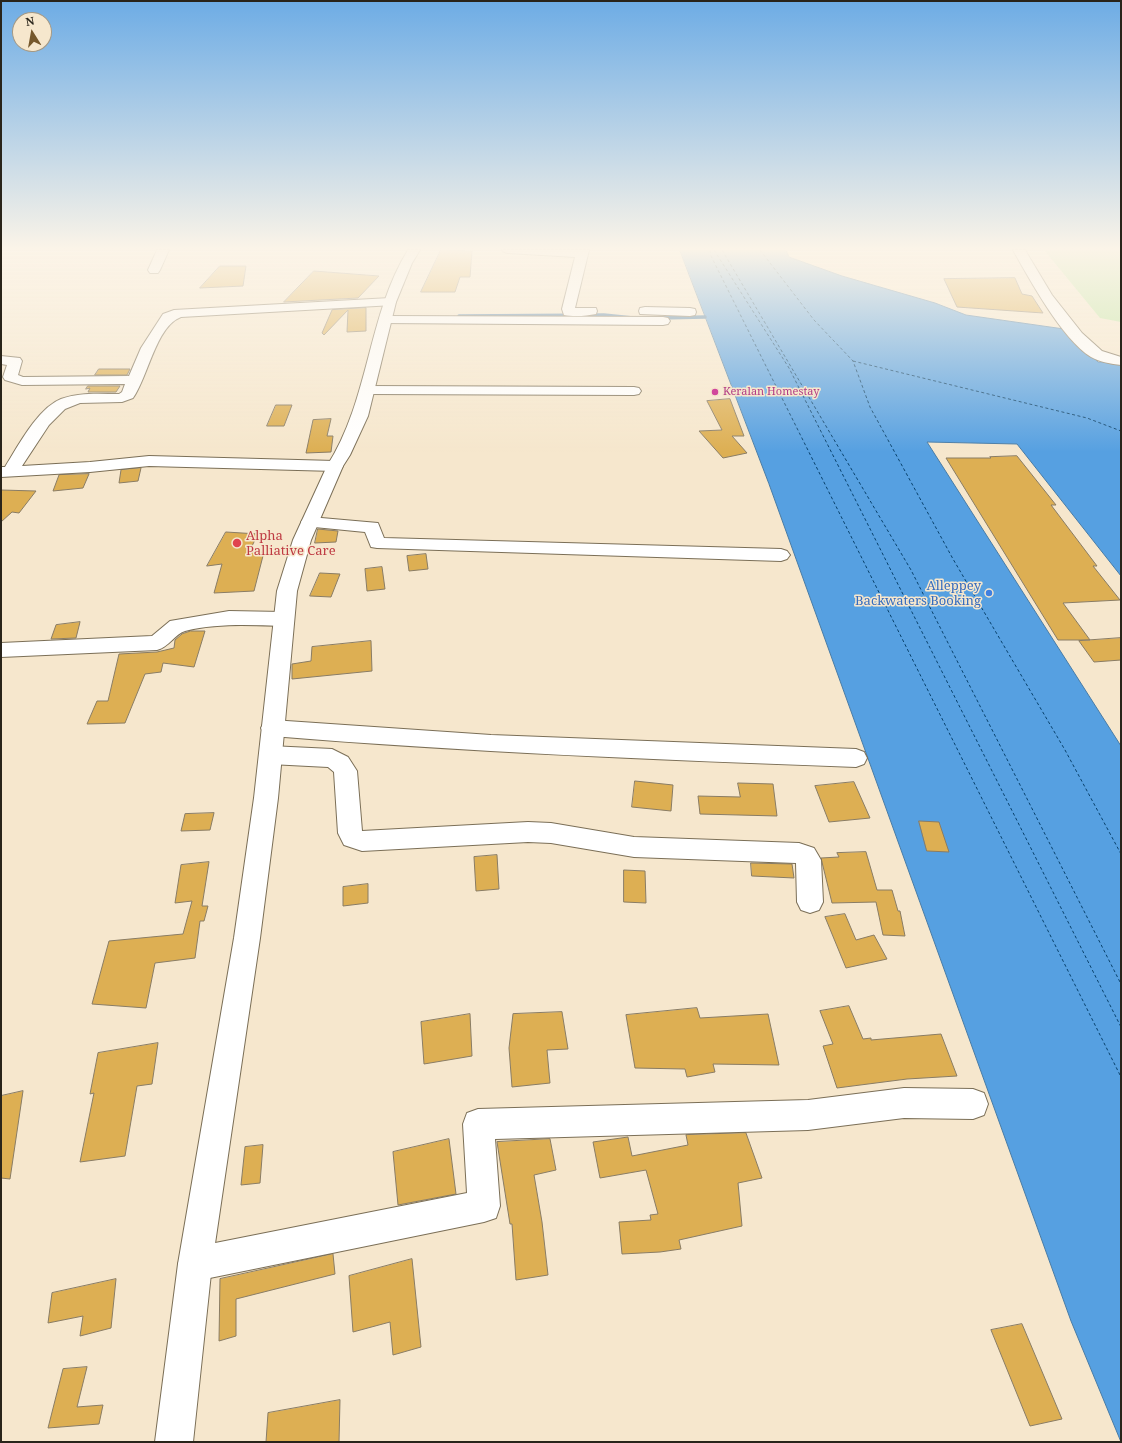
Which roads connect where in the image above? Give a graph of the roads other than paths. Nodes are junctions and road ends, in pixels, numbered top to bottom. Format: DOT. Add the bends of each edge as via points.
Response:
graph roads {
  1 [pos="168,317"];
  2 [pos="386,317"];
  3 [pos="562,317"];
  4 [pos="1060,317"];
  5 [pos="663,321"];
  6 [pos="1,360"];
  7 [pos="1121,361"];
  8 [pos="134,380"];
  9 [pos="367,390"];
  10 [pos="634,391"];
  11 [pos="335,466"];
  12 [pos="6,471"];
  13 [pos="310,522"];
  14 [pos="781,555"];
  15 [pos="283,619"];
  16 [pos="1,650"];
  17 [pos="272,728"];
  18 [pos="270,755"];
  19 [pos="856,758"];
  20 [pos="810,902"];
  21 [pos="974,1104"];
  22 [pos="195,1264"];
  23 [pos="174,1442"];
  1 -- 8 [label="street" via="148,348"];
  2 -- 9 [label="street"];
  3 -- 5 [label="street"];
  4 -- 7 [label="street" via="1089,349 1099,356"];
  6 -- 8 [label="street" via="15,362 10,377 22,381"];
  8 -- 12 [label="street" via="128,395 122,398 62,403 46,418"];
  9 -- 10 [label="street"];
  9 -- 11 [label="street" via="360,416"];
  11 -- 12 [label="street" via="149,460 90,467"];
  11 -- 13 [label="street"];
  13 -- 14 [label="street" via="372,527 376,543"];
  13 -- 15 [label="street" via="287,591"];
  15 -- 16 [label="street" via="229,618 177,626 157,643"];
  15 -- 17 [label="street"];
  17 -- 18 [label="street"];
  17 -- 19 [label="street" via="355,736 584,748"];
  18 -- 20 [label="street" via="332,758 340,763 345,771 350,833 353,838 362,841 528,832 551,833 634,846 799,853 805,855 808,860"];
  18 -- 22 [label="street" via="247,938"];
  21 -- 22 [label="street" via="904,1103 808,1115 478,1124 484,1206"];
  22 -- 23 [label="street"];
}
